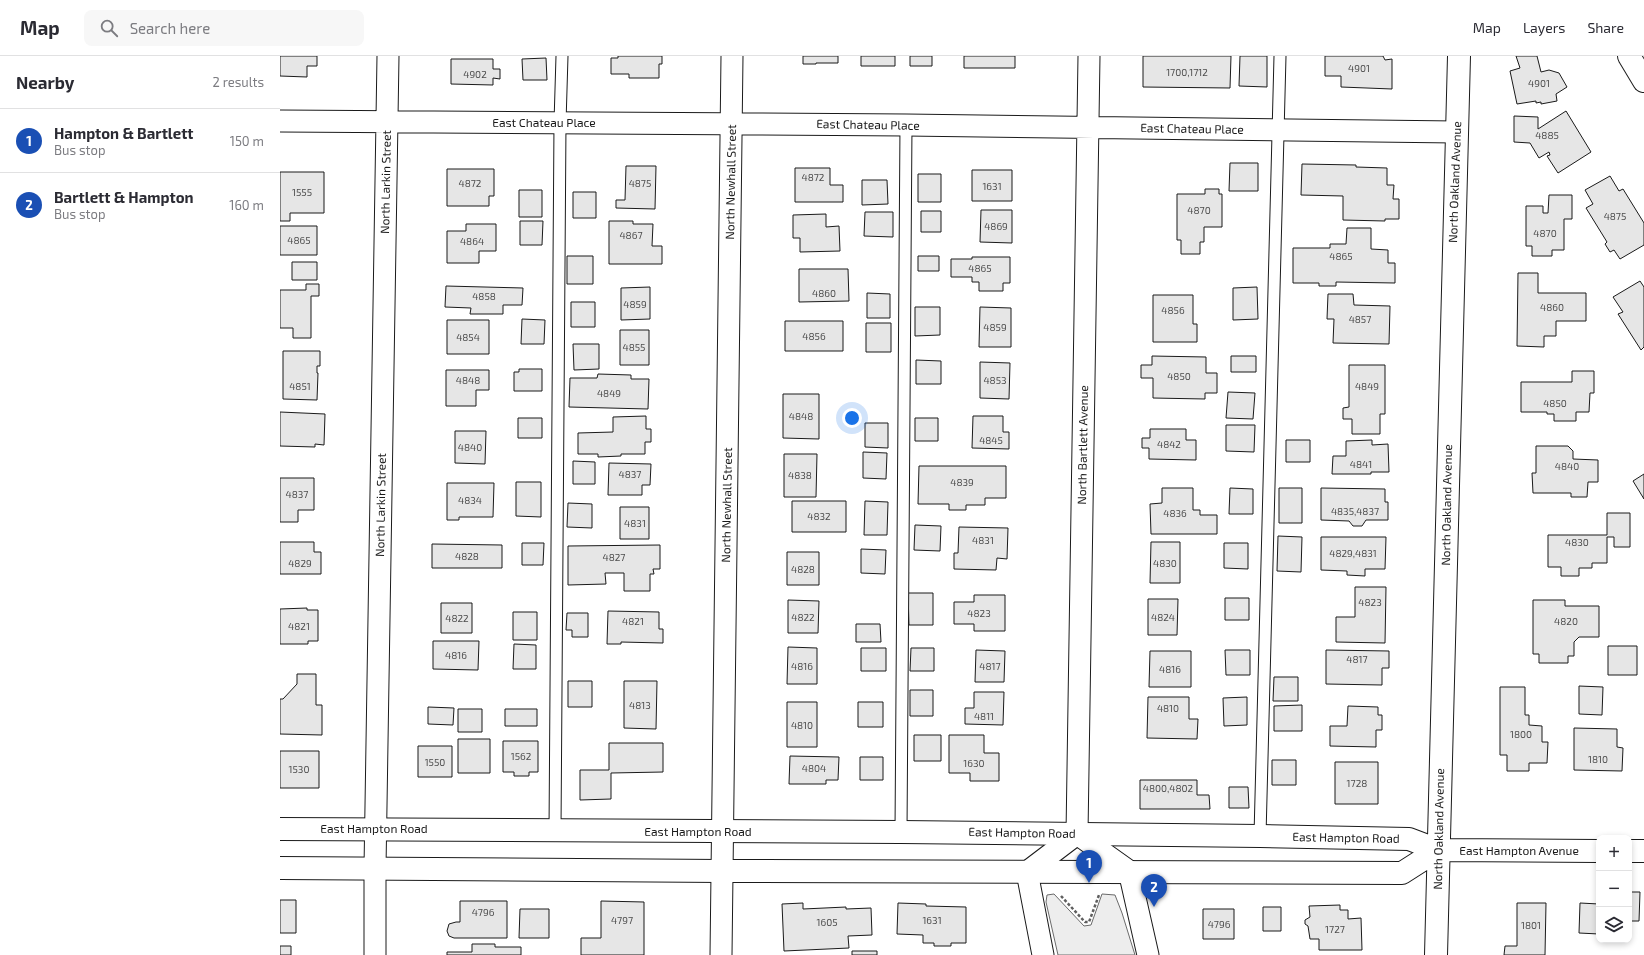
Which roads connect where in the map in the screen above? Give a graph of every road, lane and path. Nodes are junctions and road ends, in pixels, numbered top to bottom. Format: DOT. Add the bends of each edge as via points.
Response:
graph roads {
  1 [pos="388,56"];
  2 [pos="562,56"];
  3 [pos="732,56"];
  4 [pos="1089,56"];
  5 [pos="1280,56"];
  6 [pos="1459,56"];
  7 [pos="1628,56"];
  8 [pos="1644,81"];
  9 [pos="280,121"];
  10 [pos="387,122"];
  11 [pos="560,123"];
  12 [pos="731,124"];
  13 [pos="906,125"];
  14 [pos="1088,127"];
  15 [pos="1278,130"];
  16 [pos="1456,132"];
  17 [pos="280,829"];
  18 [pos="376,829"];
  19 [pos="555,831"];
  20 [pos="722,832"];
  21 [pos="901,832"];
  22 [pos="1077,834"];
  23 [pos="1260,836"];
  24 [pos="1438,850"];
  25 [pos="1596,851"];
  26 [pos="1632,851"];
  27 [pos="1644,851"];
  28 [pos="280,868"];
  29 [pos="375,868"];
  30 [pos="722,871"];
  31 [pos="1129,871"];
  32 [pos="1027,872"];
  33 [pos="1057,891"];
  34 [pos="1101,891"];
  35 [pos="375,955"];
  36 [pos="721,955"];
  37 [pos="1043,955"];
  38 [pos="1148,955"];
  39 [pos="1436,955"];
  1 -- 10 [label="street, North Larkin Street"];
  2 -- 11 [label="lane"];
  3 -- 12 [label="street, North Newhall Street"];
  4 -- 14 [label="street, North Bartlett Avenue"];
  5 -- 15 [label="lane"];
  6 -- 16 [label="main road, North Oakland Avenue"];
  7 -- 8 [label="main road"];
  9 -- 10 [label="street, East Chateau Place"];
  10 -- 11 [label="street, East Chateau Place"];
  10 -- 18 [label="street, North Larkin Street"];
  11 -- 12 [label="street, East Chateau Place"];
  11 -- 19 [label="lane"];
  12 -- 13 [label="street, East Chateau Place"];
  12 -- 20 [label="street, North Newhall Street"];
  13 -- 14 [label="street, East Chateau Place"];
  13 -- 21 [label="lane"];
  14 -- 15 [label="street, East Chateau Place"];
  14 -- 22 [label="street, North Bartlett Avenue"];
  15 -- 16 [label="street, East Chateau Place"];
  15 -- 23 [label="lane"];
  16 -- 24 [label="main road, North Oakland Avenue"];
  17 -- 18 [label="main road, East Hampton Road"];
  18 -- 19 [label="main road, East Hampton Road"];
  18 -- 29 [label="street, North Larkin Street"];
  19 -- 20 [label="main road, East Hampton Road"];
  20 -- 21 [label="main road, East Hampton Road"];
  20 -- 30 [label="street, North Newhall Street"];
  21 -- 22 [label="main road, East Hampton Road"];
  22 -- 23 [label="main road, East Hampton Road"];
  22 -- 31 [label="street"];
  22 -- 32 [label="street"];
  23 -- 24 [label="main road, East Hampton Road" via="1409,839"];
  24 -- 25 [label="main road, East Hampton Avenue"];
  24 -- 31 [label="main road" via="1402,873"];
  24 -- 39 [label="main road, North Oakland Avenue"];
  26 -- 27 [label="main road"];
  28 -- 29 [label="main road"];
  29 -- 30 [label="main road"];
  29 -- 35 [label="street, North Larkin Street"];
  30 -- 32 [label="main road"];
  30 -- 36 [label="street, North Newhall Street"];
  31 -- 32 [label="main road"];
  31 -- 38 [label="street"];
  32 -- 37 [label="street"];
  33 -- 34 [label="path" via="1085,922 1089,922"];
}
